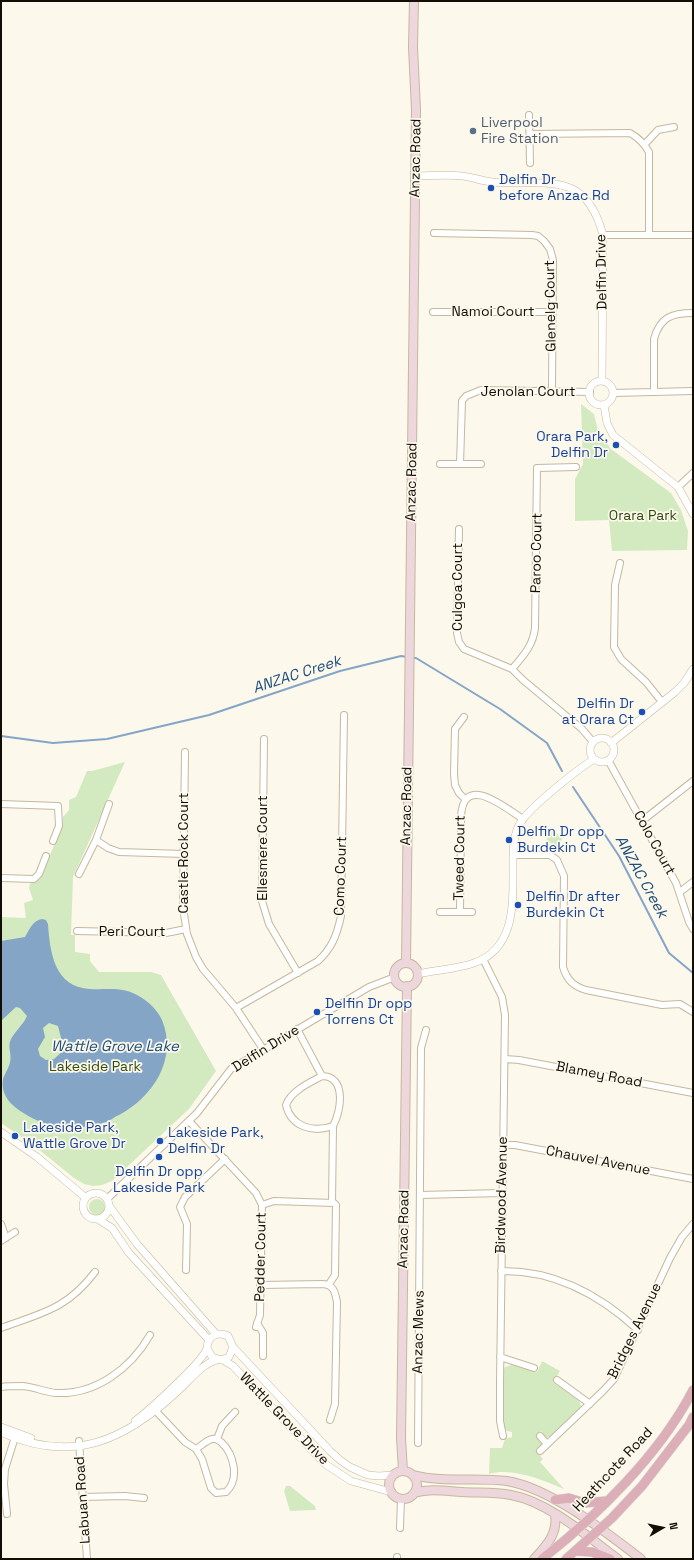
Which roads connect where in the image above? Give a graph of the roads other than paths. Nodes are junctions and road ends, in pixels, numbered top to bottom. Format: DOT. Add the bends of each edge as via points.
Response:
graph roads {
  1 [pos="414,1"];
  2 [pos="530,115"];
  3 [pos="674,127"];
  4 [pos="530,134"];
  5 [pos="645,144"];
  6 [pos="530,163"];
  7 [pos="415,176"];
  8 [pos="434,233"];
  9 [pos="603,235"];
  10 [pos="649,235"];
  11 [pos="693,235"];
  12 [pos="434,312"];
  13 [pos="552,312"];
  14 [pos="693,313"];
  15 [pos="602,382"];
  16 [pos="552,390"];
  17 [pos="654,391"];
  18 [pos="693,391"];
  19 [pos="590,392"];
  20 [pos="613,393"];
  21 [pos="604,405"];
  22 [pos="440,464"];
  23 [pos="460,464"];
  24 [pos="481,464"];
  25 [pos="576,467"];
  26 [pos="693,473"];
  27 [pos="678,487"];
  28 [pos="693,514"];
  29 [pos="458,529"];
  30 [pos="620,563"];
  31 [pos="512,669"];
  32 [pos="693,669"];
  33 [pos="662,702"];
  34 [pos="344,715"];
  35 [pos="464,717"];
  36 [pos="264,739"];
  37 [pos="593,742"];
  38 [pos="611,743"];
  39 [pos="185,752"];
  40 [pos="594,759"];
  41 [pos="608,760"];
  42 [pos="693,781"];
  43 [pos="465,799"];
  44 [pos="1,804"];
  45 [pos="109,804"];
  46 [pos="523,819"];
  47 [pos="642,821"];
  48 [pos="53,840"];
  49 [pos="96,840"];
  50 [pos="184,854"];
  51 [pos="513,855"];
  52 [pos="46,856"];
  53 [pos="79,874"];
  54 [pos="1,878"];
  55 [pos="693,882"];
  56 [pos="680,892"];
  57 [pos="440,912"];
  58 [pos="460,912"];
  59 [pos="472,912"];
  60 [pos="186,929"];
  61 [pos="693,929"];
  62 [pos="78,931"];
  63 [pos="483,959"];
  64 [pos="406,963"];
  65 [pos="298,972"];
  66 [pos="418,974"];
  67 [pos="394,977"];
  68 [pos="407,986"];
  69 [pos="236,1008"];
  70 [pos="693,1012"];
  71 [pos="297,1029"];
  72 [pos="426,1030"];
  73 [pos="263,1049"];
  74 [pos="504,1059"];
  75 [pos="322,1076"];
  76 [pos="693,1093"];
  77 [pos="189,1121"];
  78 [pos="332,1126"];
  79 [pos="1,1132"];
  80 [pos="503,1145"];
  81 [pos="225,1159"];
  82 [pos="693,1179"];
  83 [pos="502,1193"];
  84 [pos="420,1194"];
  85 [pos="86,1198"];
  86 [pos="107,1199"];
  87 [pos="332,1203"];
  88 [pos="262,1205"];
  89 [pos="110,1206"];
  90 [pos="99,1220"];
  91 [pos="1,1224"];
  92 [pos="693,1224"];
  93 [pos="15,1232"];
  94 [pos="4,1240"];
  95 [pos="186,1270"];
  96 [pos="501,1271"];
  97 [pos="94,1272"];
  98 [pos="329,1284"];
  99 [pos="260,1285"];
  100 [pos="1,1328"];
  101 [pos="638,1330"];
  102 [pos="216,1334"];
  103 [pos="150,1335"];
  104 [pos="209,1340"];
  105 [pos="233,1347"];
  106 [pos="207,1348"];
  107 [pos="263,1356"];
  108 [pos="500,1357"];
  109 [pos="220,1360"];
  110 [pos="534,1368"];
  111 [pos="557,1380"];
  112 [pos="1,1387"];
  113 [pos="693,1390"];
  114 [pos="590,1404"];
  115 [pos="154,1409"];
  116 [pos="235,1412"];
  117 [pos="693,1417"];
  118 [pos="330,1420"];
  119 [pos="1,1427"];
  120 [pos="1,1432"];
  121 [pos="15,1436"];
  122 [pos="503,1436"];
  123 [pos="540,1436"];
  124 [pos="217,1439"];
  125 [pos="418,1443"];
  126 [pos="79,1444"];
  127 [pos="547,1444"];
  128 [pos="196,1449"];
  129 [pos="540,1451"];
  130 [pos="403,1471"];
  131 [pos="413,1475"];
  132 [pos="392,1476"];
  133 [pos="391,1492"];
  134 [pos="414,1493"];
  135 [pos="82,1497"];
  136 [pos="144,1498"];
  137 [pos="401,1498"];
  138 [pos="555,1500"];
  139 [pos="606,1501"];
  140 [pos="7,1514"];
  141 [pos="555,1515"];
  142 [pos="587,1520"];
  143 [pos="400,1528"];
  144 [pos="578,1528"];
  145 [pos="600,1529"];
  146 [pos="591,1538"];
  147 [pos="575,1551"];
  148 [pos="87,1559"];
  149 [pos="534,1559"];
  150 [pos="542,1559"];
  151 [pos="566,1559"];
  152 [pos="610,1559"];
  153 [pos="618,1559"];
  154 [pos="641,1559"];
  1 -- 7 [label="main road, Anzac Road"];
  2 -- 4 [label="street"];
  3 -- 5 [label="street" via="658,130"];
  4 -- 5 [label="street" via="630,133"];
  4 -- 6 [label="street"];
  5 -- 10 [label="street" via="650,162"];
  7 -- 9 [label="street, Delfin Drive" via="460,176 492,182 560,184 587,200 596,213"];
  7 -- 64 [label="main road, Anzac Road"];
  8 -- 13 [label="street, Glenelg Court" via="538,236 550,249"];
  9 -- 10 [label="street"];
  9 -- 15 [label="street, Delfin Drive"];
  10 -- 11 [label="street"];
  12 -- 13 [label="street, Namoi Court"];
  13 -- 16 [label="street, Glenelg Court"];
  14 -- 17 [label="street" via="672,315 658,327 654,339"];
  15 -- 19 [label="street" via="592,386"];
  15 -- 20 [label="street" via="609,384"];
  16 -- 19 [label="street, Jenolan Court"];
  16 -- 23 [label="street, Jenolan Court" via="481,390 466,396 460,411"];
  17 -- 18 [label="street"];
  17 -- 20 [label="street"];
  19 -- 21 [label="street" via="594,402"];
  20 -- 21 [label="street" via="611,400"];
  21 -- 27 [label="street" via="605,417 613,435"];
  22 -- 23 [label="street"];
  23 -- 24 [label="street"];
  25 -- 31 [label="street, Paroo Court" via="537,468 535,634 529,649"];
  26 -- 27 [label="street"];
  27 -- 28 [label="street"];
  29 -- 31 [label="street, Culgoa Court" via="459,642 464,649"];
  30 -- 33 [label="street" via="615,585 614,647 621,659 646,682"];
  31 -- 37 [label="street, Culgoa Court" via="582,729"];
  32 -- 33 [label="street" via="684,683"];
  33 -- 38 [label="street"];
  34 -- 65 [label="street, Como Court" via="341,916 334,942 328,952"];
  35 -- 43 [label="street" via="455,729 454,774 455,785"];
  36 -- 65 [label="street, Ellesmere Court" via="262,901 269,924"];
  37 -- 38 [label="street" via="602,738"];
  37 -- 40 [label="street" via="590,749"];
  38 -- 41 [label="street" via="613,752"];
  39 -- 50 [label="street, Castle Rock Court"];
  40 -- 41 [label="street" via="600,762"];
  40 -- 46 [label="street" via="533,807"];
  41 -- 47 [label="street, Colo Court"];
  42 -- 47 [label="street"];
  43 -- 46 [label="street, Tweed Court" via="473,795 489,797"];
  43 -- 58 [label="street, Tweed Court" via="461,807"];
  44 -- 48 [label="street" via="58,806 59,826"];
  45 -- 49 [label="street"];
  46 -- 51 [label="street" via="515,837"];
  47 -- 56 [label="street, Colo Court"];
  49 -- 50 [label="street" via="119,852"];
  49 -- 53 [label="street"];
  50 -- 60 [label="street, Castle Rock Court" via="183,907"];
  51 -- 63 [label="street" via="510,924 501,943"];
  51 -- 70 [label="street" via="550,855 561,867 564,876 563,967 571,982 586,990 662,1005 680,1004"];
  52 -- 54 [label="street" via="39,874 34,879"];
  55 -- 56 [label="street"];
  56 -- 61 [label="street, Colo Court"];
  57 -- 58 [label="street, Tweed Court"];
  58 -- 59 [label="street, Tweed Court"];
  60 -- 62 [label="street, Peri Court" via="166,933"];
  60 -- 69 [label="street, Castle Rock Court" via="196,957"];
  63 -- 66 [label="street"];
  63 -- 74 [label="street, Birdwood Avenue" via="504,1005"];
  64 -- 66 [label="main road" via="414,966"];
  64 -- 67 [label="main road" via="397,967"];
  65 -- 69 [label="street, Como Court"];
  66 -- 68 [label="main road" via="415,982"];
  67 -- 68 [label="main road" via="398,983"];
  67 -- 71 [label="street, Delfin Drive" via="369,987"];
  68 -- 130 [label="main road, Anzac Road" via="401,1438"];
  69 -- 73 [label="street, Castle Rock Court"];
  71 -- 73 [label="street, Delfin Drive"];
  71 -- 75 [label="street"];
  72 -- 84 [label="street, Anzac Mews" via="421,1048"];
  73 -- 77 [label="street, Delfin Drive" via="231,1069"];
  74 -- 76 [label="street, Blamey Road"];
  74 -- 80 [label="street, Birdwood Avenue"];
  75 -- 78 [label="street" via="332,1078 338,1084 338,1117"];
  75 -- 78 [label="street" via="294,1093 289,1098 287,1108 291,1116 304,1128 324,1129"];
  77 -- 81 [label="street, Pedder Court"];
  77 -- 86 [label="street, Delfin Drive"];
  78 -- 87 [label="street"];
  79 -- 85 [label="street" via="37,1157"];
  80 -- 82 [label="street, Chauvel Avenue"];
  80 -- 83 [label="street, Birdwood Avenue"];
  81 -- 88 [label="street, Pedder Court" via="256,1193"];
  81 -- 95 [label="street" via="185,1196 180,1206 187,1224"];
  83 -- 84 [label="street"];
  83 -- 96 [label="street, Birdwood Avenue"];
  84 -- 125 [label="street, Anzac Mews"];
  85 -- 86 [label="street" via="97,1193"];
  85 -- 90 [label="street" via="83,1205 85,1214 91,1219"];
  86 -- 89 [label="street"];
  87 -- 88 [label="street" via="274,1201"];
  87 -- 98 [label="street" via="336,1205 335,1275"];
  88 -- 99 [label="street, Pedder Court"];
  89 -- 90 [label="street" via="107,1215"];
  89 -- 102 [label="street" via="137,1244"];
  90 -- 104 [label="street" via="112,1228 129,1253"];
  91 -- 94 [label="street"];
  92 -- 101 [label="street, Bridges Avenue" via="675,1248"];
  93 -- 94 [label="street"];
  96 -- 101 [label="street" via="530,1273 570,1285 603,1301"];
  96 -- 108 [label="street, Birdwood Avenue"];
  97 -- 100 [label="street" via="68,1301"];
  98 -- 99 [label="street"];
  98 -- 118 [label="street" via="337,1302 335,1404"];
  99 -- 107 [label="street, Pedder Court" via="260,1315 257,1325 263,1333"];
  101 -- 114 [label="street, Bridges Avenue" via="614,1379"];
  102 -- 104 [label="street"];
  102 -- 105 [label="street" via="228,1336"];
  103 -- 112 [label="street" via="144,1346 119,1371 90,1388 53,1393 23,1386"];
  104 -- 106 [label="street"];
  105 -- 109 [label="street" via="231,1354"];
  105 -- 132 [label="street, Wattle Grove Drive" via="340,1460 368,1475"];
  106 -- 109 [label="street" via="212,1358"];
  106 -- 115 [label="street" via="200,1360"];
  108 -- 110 [label="street"];
  108 -- 122 [label="street, Birdwood Avenue" via="500,1422"];
  109 -- 115 [label="street" via="205,1366"];
  109 -- 133 [label="street, Wattle Grove Drive" via="233,1366 325,1464 351,1481"];
  111 -- 114 [label="street"];
  113 -- 139 [label="main road, Heathcote Road" via="671,1427 649,1456"];
  114 -- 127 [label="street, Bridges Avenue"];
  115 -- 126 [label="street" via="116,1436"];
  115 -- 128 [label="street" via="185,1442"];
  116 -- 124 [label="street" via="222,1426"];
  117 -- 145 [label="main road, Heathcote Road" via="655,1471"];
  119 -- 121 [label="street"];
  120 -- 121 [label="street"];
  121 -- 126 [label="street" via="43,1445"];
  121 -- 140 [label="street" via="5,1477"];
  123 -- 127 [label="street"];
  124 -- 128 [label="street"];
  124 -- 128 [label="street" via="224,1445 234,1464 232,1485 226,1492 216,1493 211,1488"];
  126 -- 135 [label="street, Labuan Road"];
  127 -- 129 [label="street, Bridges Avenue"];
  130 -- 131 [label="main road"];
  130 -- 132 [label="main road"];
  131 -- 134 [label="main road" via="417,1484"];
  131 -- 138 [label="main road" via="430,1479 505,1481 521,1484"];
  132 -- 133 [label="main road" via="389,1483"];
  133 -- 137 [label="main road"];
  134 -- 137 [label="main road" via="408,1498"];
  134 -- 141 [label="main road" via="437,1489 512,1495 529,1500"];
  135 -- 136 [label="street"];
  135 -- 148 [label="street, Labuan Road"];
  137 -- 143 [label="street"];
  138 -- 139 [label="main road" via="569,1498 585,1503"];
  138 -- 142 [label="main road"];
  139 -- 142 [label="main road, Heathcote Road"];
  141 -- 144 [label="main road"];
  141 -- 149 [label="main road" via="556,1528 553,1536"];
  142 -- 144 [label="main road, Heathcote Road"];
  142 -- 145 [label="main road"];
  144 -- 146 [label="main road"];
  144 -- 150 [label="main road, Heathcote Road"];
  145 -- 146 [label="main road, Heathcote Road"];
  145 -- 154 [label="main road"];
  146 -- 147 [label="main road, Heathcote Road"];
  146 -- 153 [label="main road"];
  147 -- 151 [label="main road, Heathcote Road"];
  147 -- 152 [label="main road" via="592,1552"];
}
